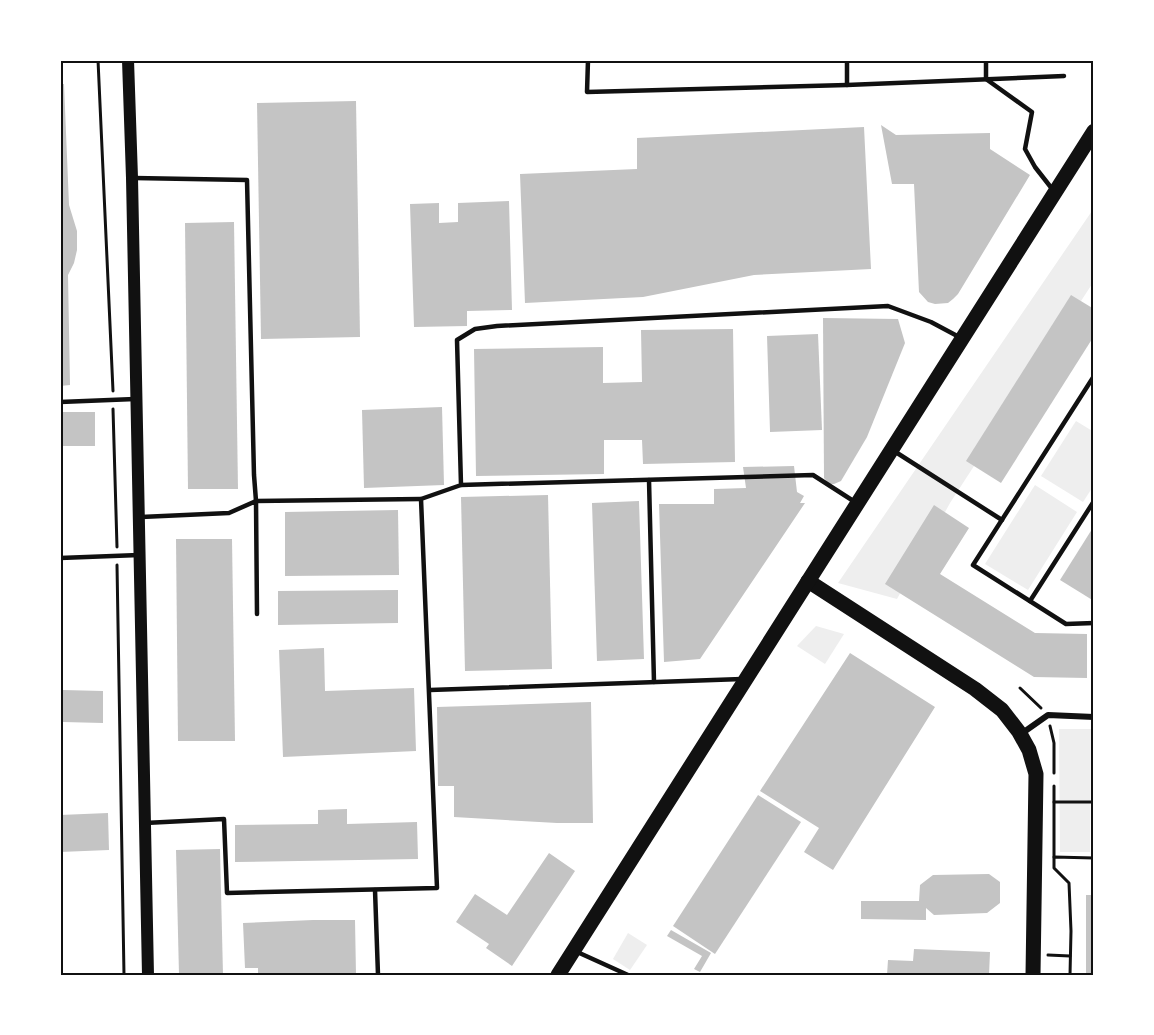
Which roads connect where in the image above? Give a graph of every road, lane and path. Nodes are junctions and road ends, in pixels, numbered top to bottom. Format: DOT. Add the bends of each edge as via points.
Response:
graph roads {
  1 [pos="98,60"];
  2 [pos="128,60"];
  3 [pos="588,60"];
  4 [pos="847,60"];
  5 [pos="986,60"];
  6 [pos="1064,76"];
  7 [pos="986,79"];
  8 [pos="847,85"];
  9 [pos="1093,136"];
  10 [pos="132,178"];
  11 [pos="1055,192"];
  12 [pos="962,338"];
  13 [pos="1094,376"];
  14 [pos="136,399"];
  15 [pos="113,400"];
  16 [pos="60,402"];
  17 [pos="891,450"];
  18 [pos="649,480"];
  19 [pos="461,485"];
  20 [pos="421,499"];
  21 [pos="256,501"];
  22 [pos="1094,501"];
  23 [pos="857,503"];
  24 [pos="139,518"];
  25 [pos="1002,520"];
  26 [pos="140,555"];
  27 [pos="117,556"];
  28 [pos="60,558"];
  29 [pos="808,581"];
  30 [pos="1030,602"];
  31 [pos="257,614"];
  32 [pos="1094,623"];
  33 [pos="746,679"];
  34 [pos="654,682"];
  35 [pos="430,690"];
  36 [pos="1094,717"];
  37 [pos="1020,734"];
  38 [pos="1054,802"];
  39 [pos="1094,802"];
  40 [pos="145,823"];
  41 [pos="1094,858"];
  42 [pos="375,890"];
  43 [pos="574,951"];
  44 [pos="124,975"];
  45 [pos="148,975"];
  46 [pos="378,975"];
  47 [pos="558,975"];
  48 [pos="628,975"];
  49 [pos="1033,975"];
  50 [pos="1070,975"];
  1 -- 15 [label="path"];
  2 -- 10 [label="main road"];
  3 -- 8 [label="lane" via="587,92"];
  4 -- 8 [label="lane"];
  5 -- 7 [label="lane"];
  6 -- 7 [label="lane"];
  7 -- 8 [label="lane"];
  7 -- 11 [label="lane" via="1032,112 1025,149"];
  9 -- 11 [label="main road"];
  10 -- 14 [label="main road"];
  10 -- 21 [label="lane" via="246,180"];
  11 -- 12 [label="main road"];
  12 -- 17 [label="main road"];
  12 -- 19 [label="lane" via="888,306 475,329 457,340"];
  13 -- 25 [label="lane"];
  14 -- 15 [label="lane"];
  14 -- 24 [label="main road"];
  15 -- 16 [label="lane"];
  15 -- 27 [label="path"];
  17 -- 23 [label="main road"];
  17 -- 25 [label="lane"];
  18 -- 19 [label="lane"];
  18 -- 23 [label="lane" via="813,475"];
  18 -- 34 [label="lane"];
  19 -- 20 [label="lane"];
  20 -- 21 [label="lane"];
  20 -- 35 [label="lane"];
  21 -- 24 [label="lane" via="229,513"];
  21 -- 31 [label="lane"];
  22 -- 30 [label="lane"];
  23 -- 29 [label="main road"];
  24 -- 26 [label="main road"];
  25 -- 30 [label="lane" via="973,565"];
  26 -- 27 [label="lane"];
  26 -- 40 [label="main road"];
  27 -- 28 [label="lane"];
  27 -- 44 [label="path"];
  29 -- 33 [label="main road"];
  29 -- 37 [label="main road" via="975,689 1002,710"];
  30 -- 32 [label="lane" via="1066,624"];
  33 -- 34 [label="lane"];
  33 -- 43 [label="main road"];
  34 -- 35 [label="lane"];
  35 -- 42 [label="lane" via="437,888"];
  36 -- 37 [label="street" via="1048,715"];
  37 -- 49 [label="main road" via="1036,774"];
  38 -- 39 [label="path"];
  40 -- 42 [label="lane" via="224,819 227,893"];
  40 -- 45 [label="main road"];
  41 -- 50 [label="path" via="1054,857 1054,868 1069,883"];
  42 -- 46 [label="lane"];
  43 -- 47 [label="main road"];
  43 -- 48 [label="lane"];
}
